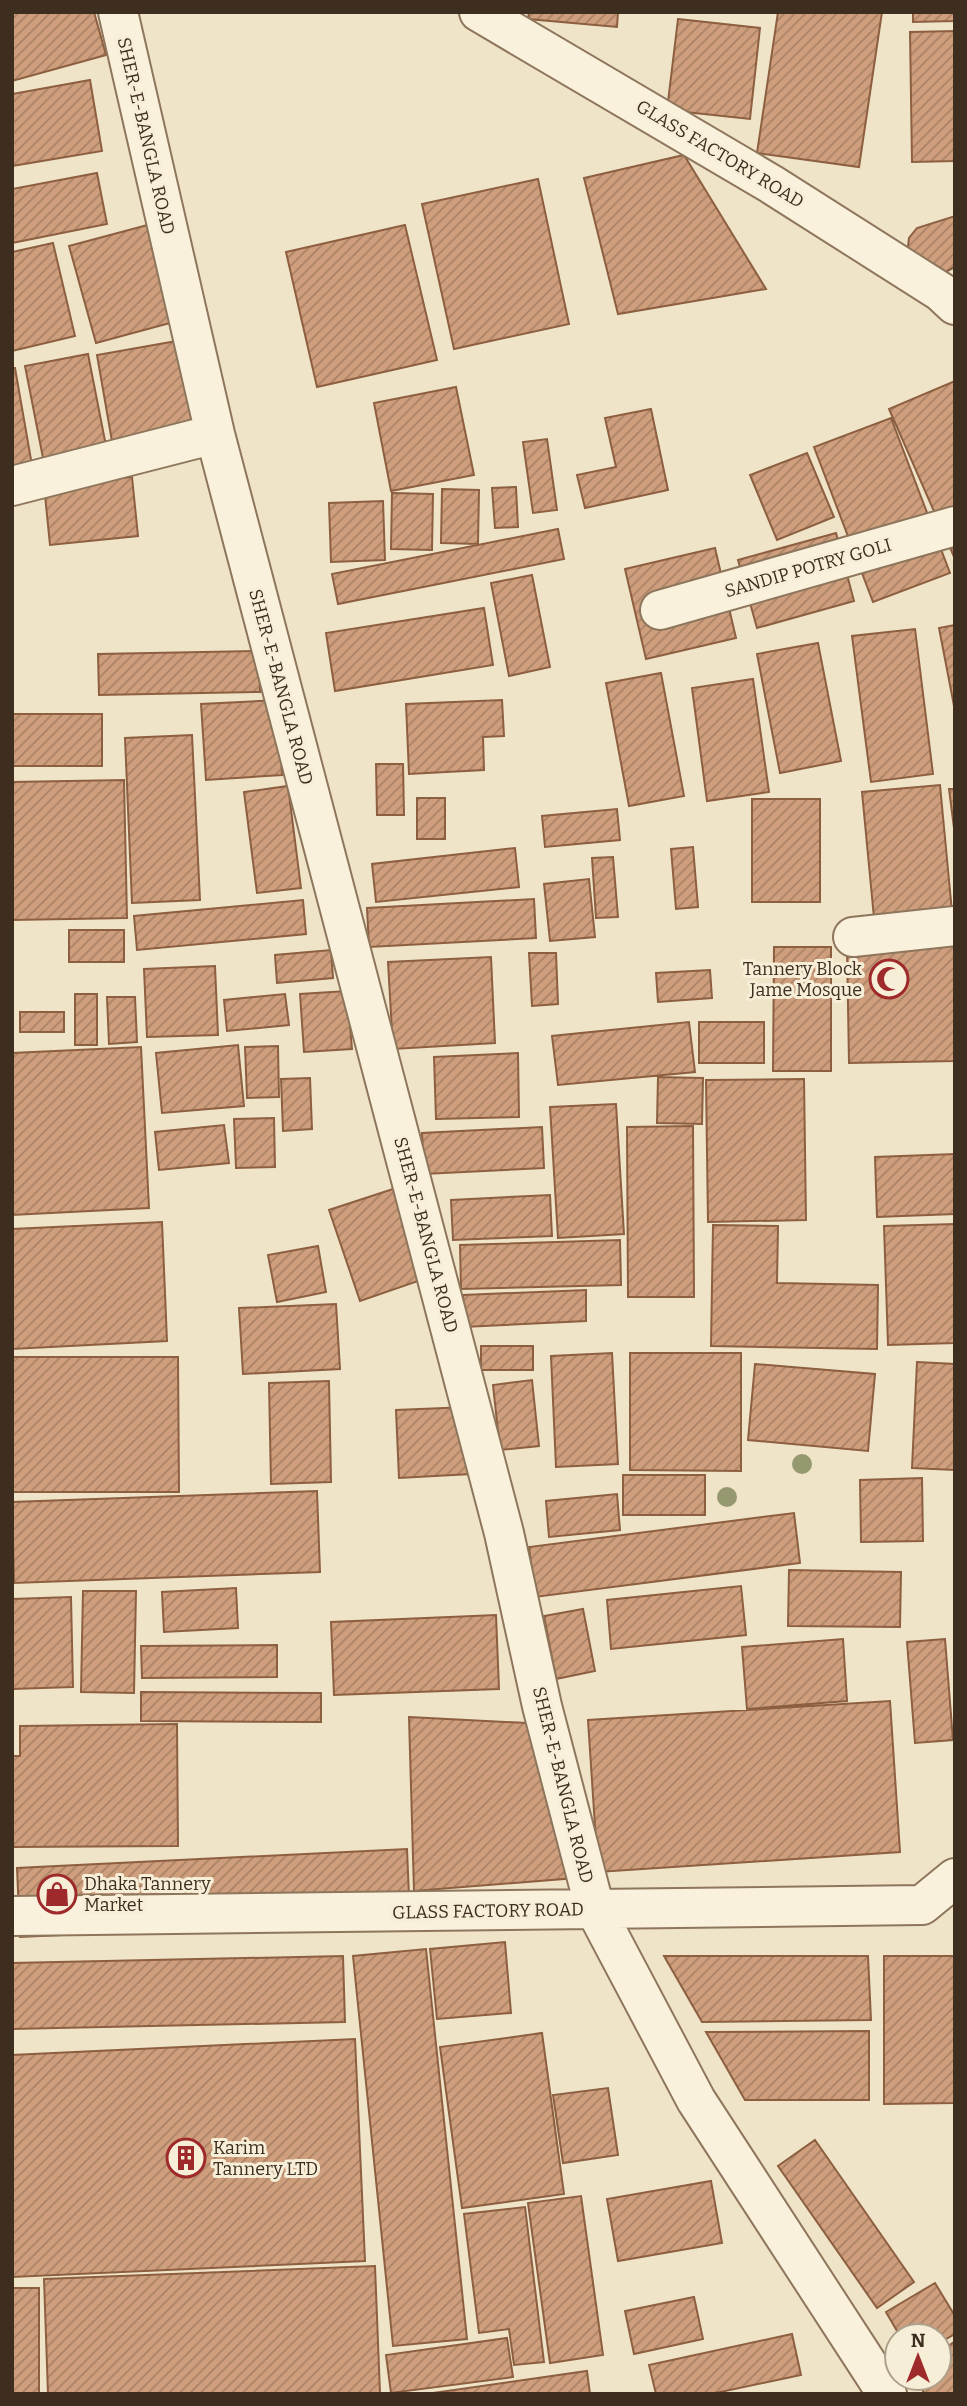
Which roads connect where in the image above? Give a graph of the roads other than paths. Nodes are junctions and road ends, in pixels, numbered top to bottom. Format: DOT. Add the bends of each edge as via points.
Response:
graph roads {
  1 [pos="118,12"];
  2 [pos="480,12"];
  3 [pos="950,295"];
  4 [pos="215,434"];
  5 [pos="12,486"];
  6 [pos="955,526"];
  7 [pos="660,610"];
  8 [pos="955,926"];
  9 [pos="853,937"];
  10 [pos="955,1878"];
  11 [pos="595,1909"];
  12 [pos="12,1916"];
  13 [pos="887,2394"];
  1 -- 4 [label="street, SHER-E-BANGLA ROAD"];
  2 -- 3 [label="street, GLASS FACTORY ROAD"];
  4 -- 5 [label="street"];
  4 -- 11 [label="street, SHER-E-BANGLA ROAD" via="504,1533 542,1706"];
  6 -- 7 [label="street, SANDIP POTRY GOLI"];
  8 -- 9 [label="street"];
  10 -- 11 [label="street, GLASS FACTORY ROAD" via="922,1905"];
  11 -- 12 [label="street, GLASS FACTORY ROAD"];
  11 -- 13 [label="street, SHER-E-BANGLA ROAD" via="696,2100"];
}
